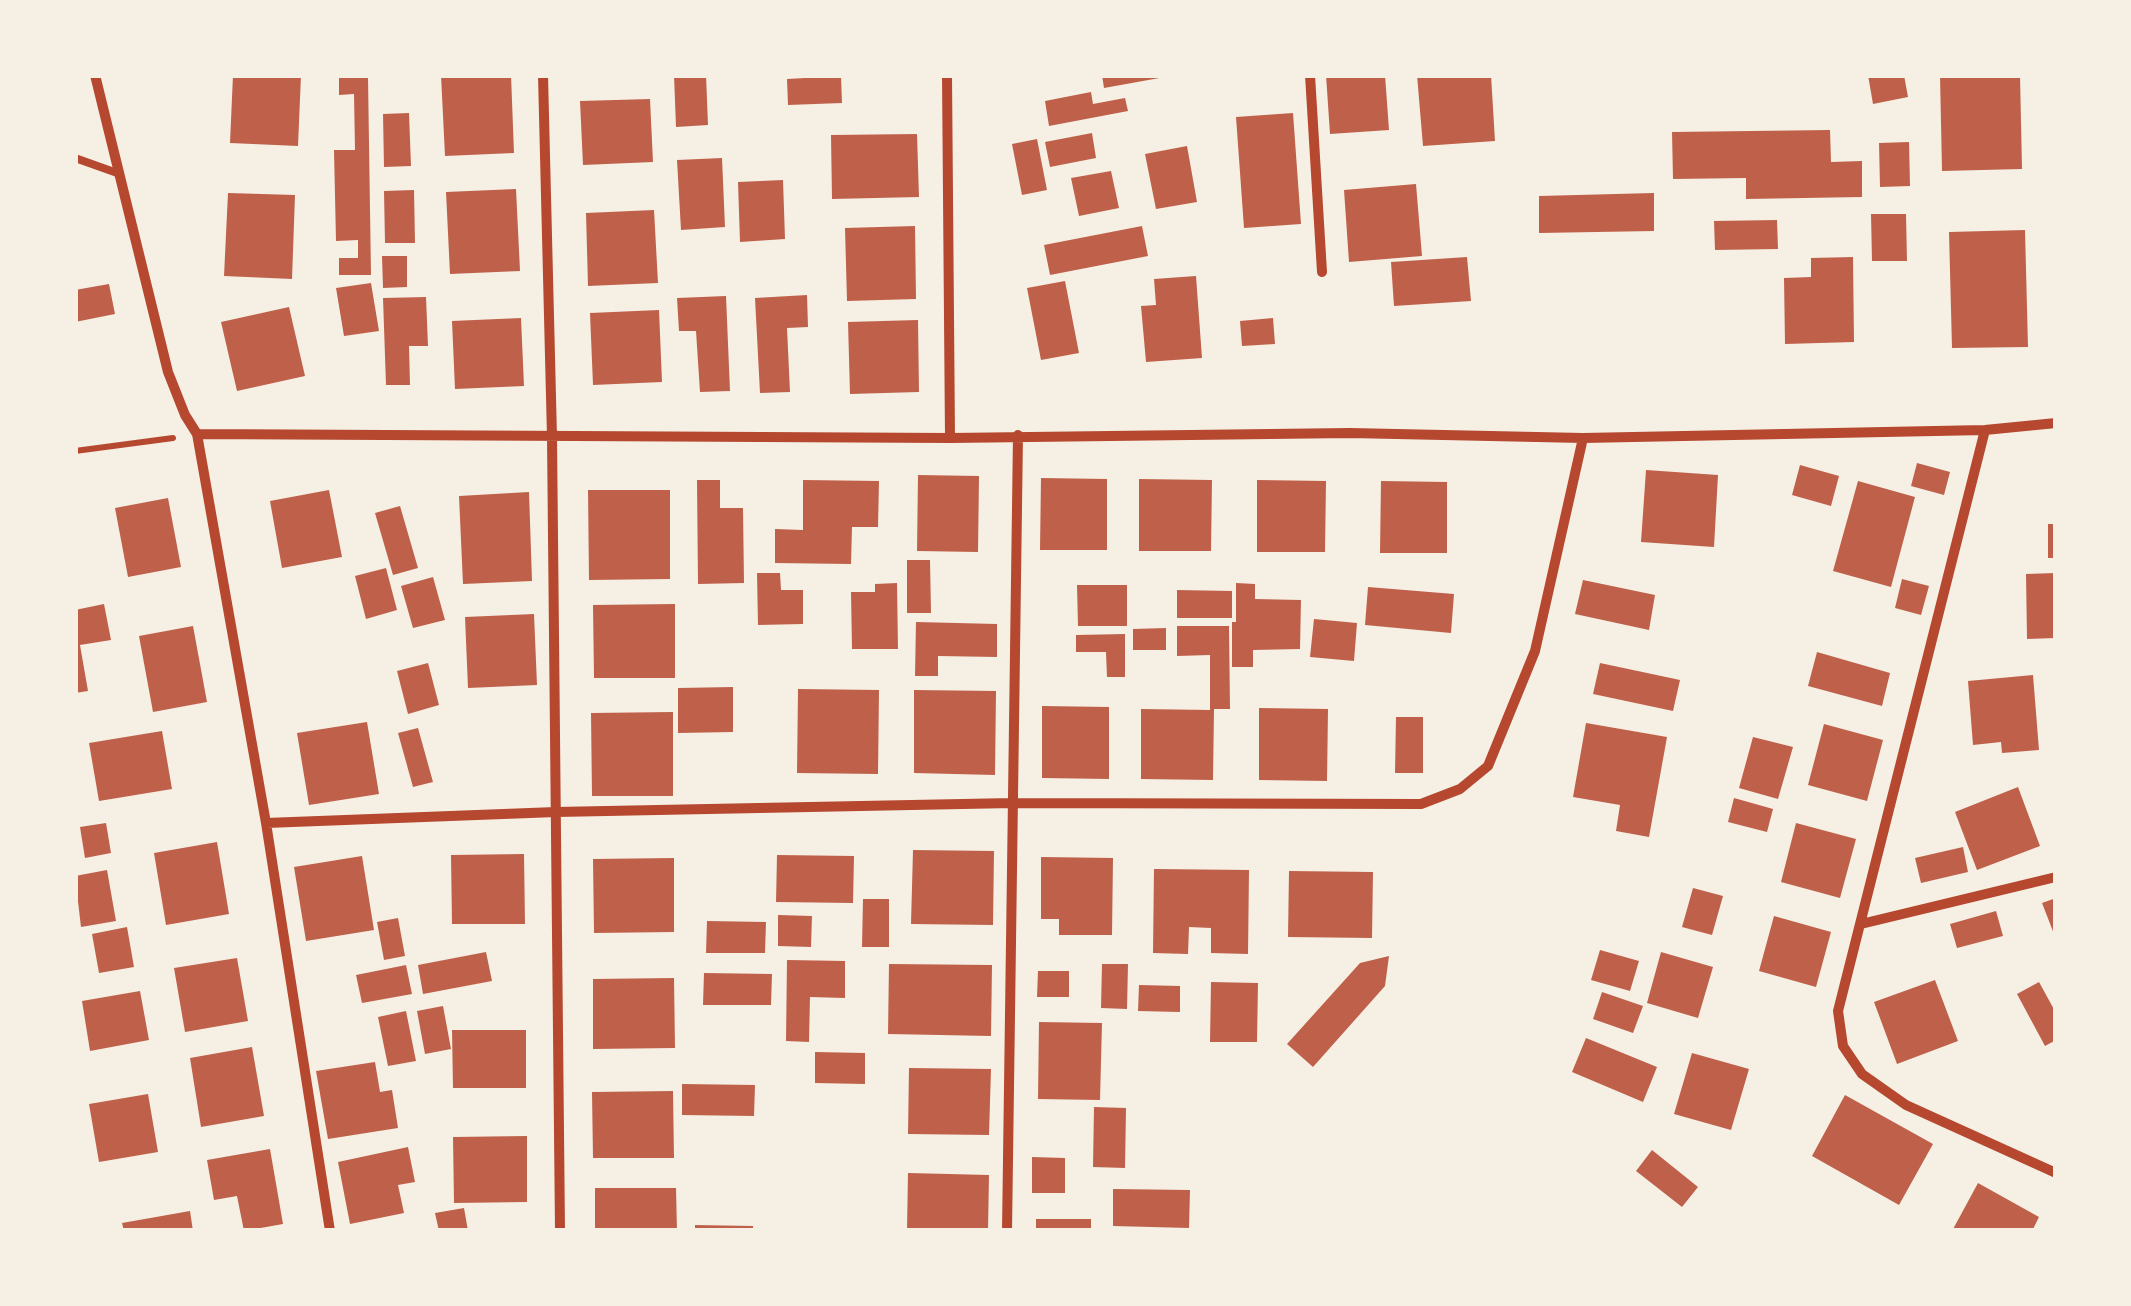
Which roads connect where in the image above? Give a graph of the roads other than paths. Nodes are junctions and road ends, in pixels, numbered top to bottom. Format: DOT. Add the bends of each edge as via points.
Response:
graph roads {
  1 [pos="96,75"];
  2 [pos="543,75"];
  3 [pos="948,75"];
  4 [pos="1310,75"];
  5 [pos="75,158"];
  6 [pos="120,174"];
  7 [pos="1322,272"];
  8 [pos="2056,422"];
  9 [pos="1985,430"];
  10 [pos="197,434"];
  11 [pos="1018,435"];
  12 [pos="552,437"];
  13 [pos="950,438"];
  14 [pos="1583,438"];
  15 [pos="1014,803"];
  16 [pos="556,812"];
  17 [pos="266,822"];
  18 [pos="2056,877"];
  19 [pos="1861,924"];
  20 [pos="2056,1172"];
  21 [pos="330,1231"];
  22 [pos="560,1231"];
  23 [pos="1008,1231"];
  1 -- 6 [label="street"];
  2 -- 12 [label="street"];
  3 -- 13 [label="street"];
  4 -- 7 [label="street"];
  5 -- 6 [label="lane"];
  6 -- 10 [label="street" via="168,372"];
  8 -- 9 [label="street"];
  9 -- 14 [label="street"];
  9 -- 19 [label="street"];
  10 -- 12 [label="street"];
  10 -- 17 [label="street"];
  11 -- 13 [label="street"];
  11 -- 14 [label="street"];
  11 -- 15 [label="street"];
  12 -- 13 [label="street"];
  12 -- 16 [label="street"];
  14 -- 15 [label="street" via="1535,650 1488,766 1460,788 1421,804"];
  15 -- 16 [label="street"];
  15 -- 23 [label="street"];
  16 -- 17 [label="street"];
  16 -- 22 [label="street"];
  17 -- 21 [label="street"];
  18 -- 19 [label="street"];
  19 -- 20 [label="street" via="1838,1010 1843,1046 1862,1074 1906,1105"];
}
